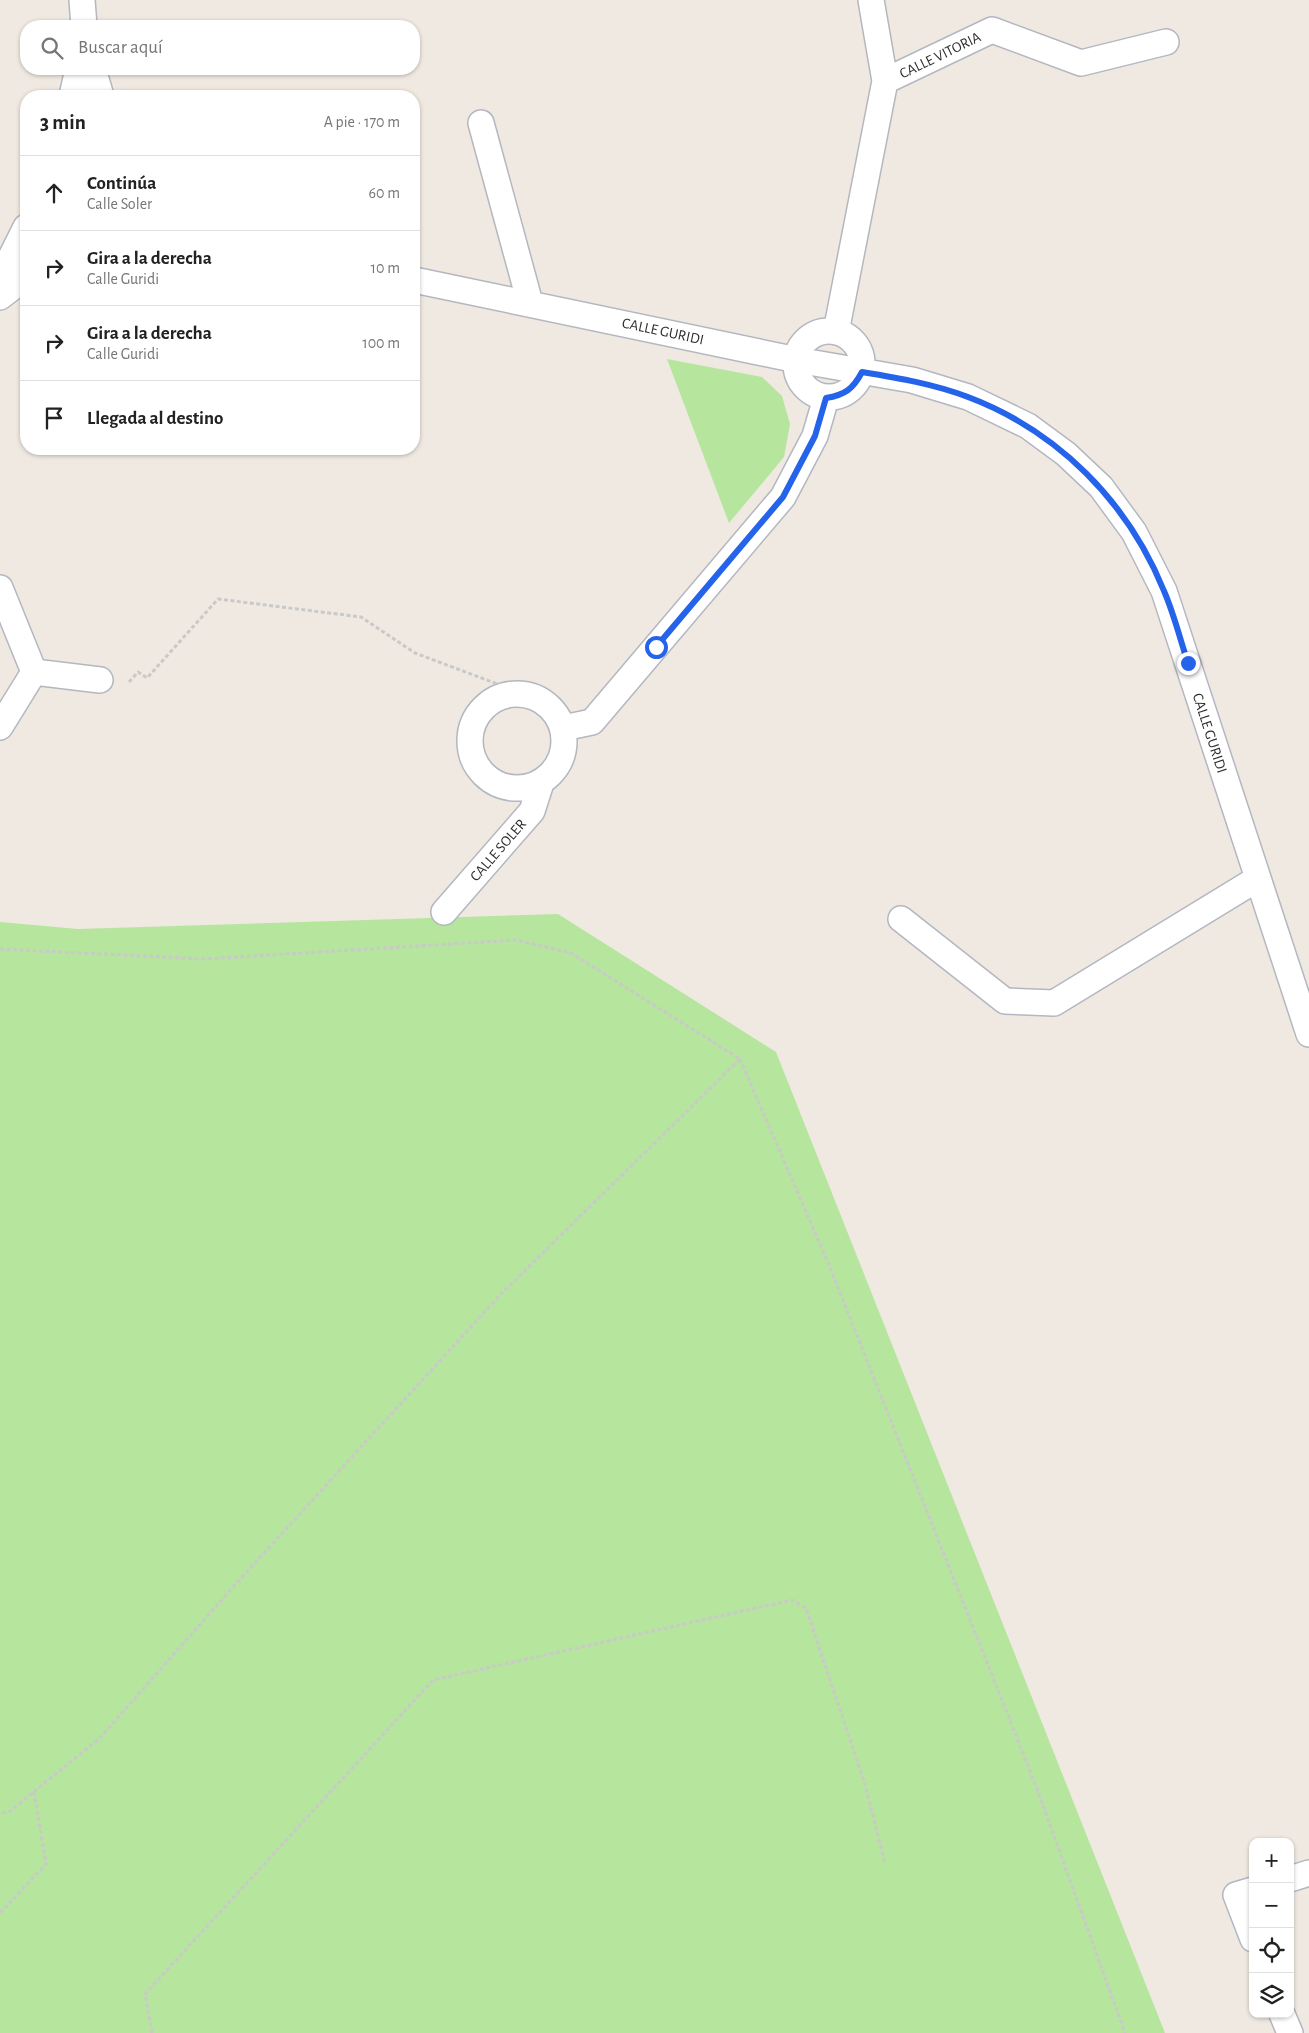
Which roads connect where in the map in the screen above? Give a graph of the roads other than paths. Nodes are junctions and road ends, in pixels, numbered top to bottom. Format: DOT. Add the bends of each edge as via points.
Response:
graph roads {
  1 [pos="82,0"];
  2 [pos="871,0"];
  3 [pos="84,20"];
  4 [pos="1166,42"];
  5 [pos="77,75"];
  6 [pos="94,75"];
  7 [pos="885,81"];
  8 [pos="73,90"];
  9 [pos="99,90"];
  10 [pos="481,123"];
  11 [pos="20,239"];
  12 [pos="0,279"];
  13 [pos="420,281"];
  14 [pos="20,282"];
  15 [pos="0,297"];
  16 [pos="530,303"];
  17 [pos="836,332"];
  18 [pos="797,360"];
  19 [pos="862,372"];
  20 [pos="826,398"];
  21 [pos="0,588"];
  22 [pos="34,672"];
  23 [pos="100,680"];
  24 [pos="0,727"];
  25 [pos="563,728"];
  26 [pos="541,783"];
  27 [pos="1257,879"];
  28 [pos="444,912"];
  29 [pos="901,919"];
  30 [pos="1309,1034"];
  31 [pos="1309,1873"];
  32 [pos="1294,1878"];
  33 [pos="1249,1891"];
  34 [pos="1249,1929"];
  35 [pos="1284,2018"];
  36 [pos="1290,2033"];
  1 -- 3 [label="street"];
  2 -- 7 [label="street, CALLE VITORIA"];
  4 -- 7 [label="street, CALLE VITORIA" via="1081,63 992,30"];
  5 -- 8 [label="street"];
  6 -- 9 [label="street"];
  7 -- 17 [label="street, CALLE VITORIA"];
  10 -- 16 [label="street"];
  11 -- 12 [label="street"];
  13 -- 16 [label="street, CALLE GURIDI"];
  14 -- 15 [label="street"];
  16 -- 18 [label="street, CALLE GURIDI"];
  17 -- 18 [label="street" via="822,332 810,338 801,348"];
  17 -- 19 [label="street" via="846,335 860,351"];
  18 -- 19 [label="street, CALLE GURIDI"];
  18 -- 20 [label="street" via="797,374 803,385"];
  19 -- 20 [label="street" via="854,386 841,396"];
  19 -- 27 [label="street, CALLE GURIDI" via="912,380 985,405 1028,426 1066,454 1101,487 1134,532 1164,591"];
  20 -- 25 [label="street" via="815,436 783,497 592,722"];
  21 -- 22 [label="street"];
  22 -- 23 [label="street"];
  22 -- 24 [label="street"];
  25 -- 26 [label="street, CALLE SOLER" via="565,746 559,764"];
  25 -- 26 [label="street" via="555,712 541,700 524,694 506,695 490,702 477,716 470,732 470,750 477,768 490,781 506,788 524,789"];
  26 -- 28 [label="street, CALLE SOLER" via="532,810"];
  27 -- 29 [label="street" via="1054,1003 1005,1001"];
  27 -- 30 [label="street, CALLE GURIDI"];
  31 -- 32 [label="street"];
  33 -- 34 [label="street" via="1236,1895"];
  35 -- 36 [label="street"];
}
